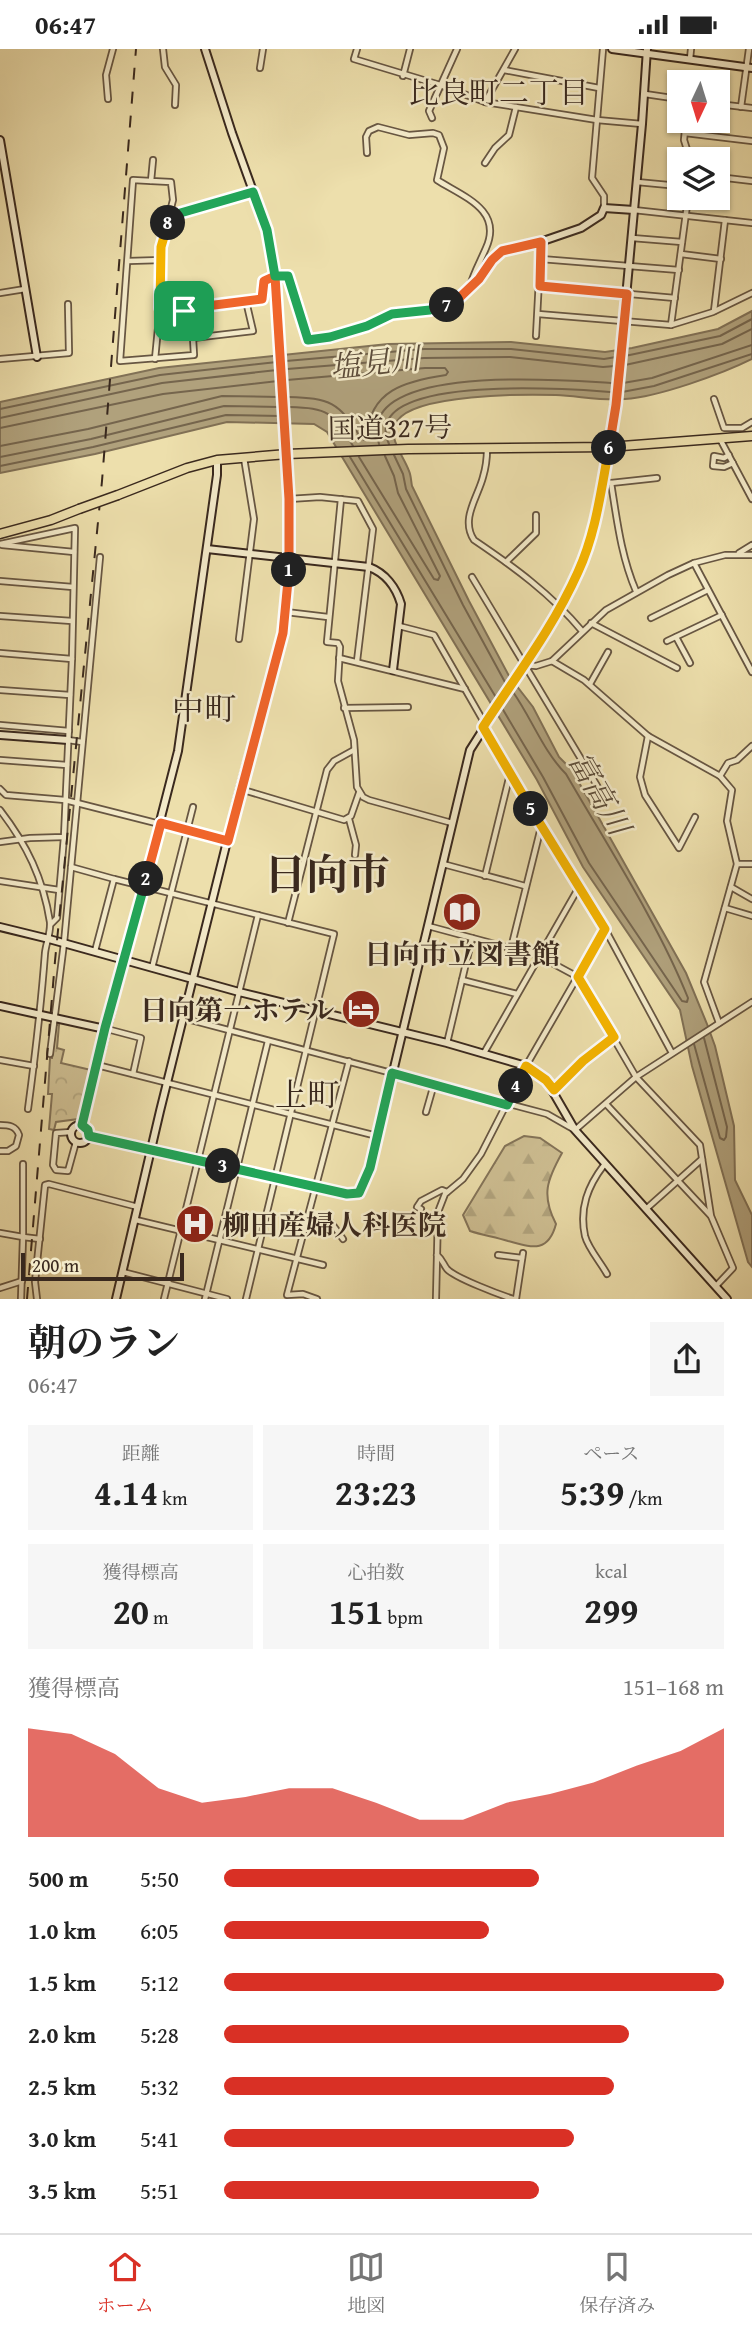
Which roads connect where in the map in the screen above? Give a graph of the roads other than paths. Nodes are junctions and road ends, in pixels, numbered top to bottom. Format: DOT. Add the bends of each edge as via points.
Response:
graph roads {
  1 [pos="113,49"];
  2 [pos="163,49"];
  3 [pos="205,49"];
  4 [pos="263,49"];
  5 [pos="357,49"];
  6 [pos="410,49"];
  7 [pos="457,49"];
  8 [pos="516,49"];
  9 [pos="603,49"];
  10 [pos="612,49"];
  11 [pos="691,49"];
  12 [pos="749,49"];
  13 [pos="647,51"];
  14 [pos="690,59"];
  15 [pos="749,67"];
  16 [pos="260,68"];
  17 [pos="505,70"];
  18 [pos="403,76"];
  19 [pos="440,85"];
  20 [pos="599,88"];
  21 [pos="645,94"];
  22 [pos="667,97"];
  23 [pos="108,99"];
  24 [pos="485,102"];
  25 [pos="175,105"];
  26 [pos="730,106"];
  27 [pos="516,107"];
  28 [pos="741,107"];
  29 [pos="752,108"];
  30 [pos="432,118"];
  31 [pos="597,120"];
  32 [pos="642,124"];
  33 [pos="685,133"];
  34 [pos="0,140"];
  35 [pos="752,141"];
  36 [pos="688,147"];
  37 [pos="367,153"];
  38 [pos="153,160"];
  39 [pos="485,163"];
  40 [pos="730,178"];
  41 [pos="151,181"];
  42 [pos="752,181"];
  43 [pos="637,182"];
  44 [pos="667,185"];
  45 [pos="253,192"];
  46 [pos="604,208"];
  47 [pos="634,210"];
  48 [pos="687,210"];
  49 [pos="686,215"];
  50 [pos="170,216"];
  51 [pos="725,220"];
  52 [pos="752,223"];
  53 [pos="632,238"];
  54 [pos="541,242"];
  55 [pos="682,242"];
  56 [pos="681,254"];
  57 [pos="541,259"];
  58 [pos="721,259"];
  59 [pos="162,260"];
  60 [pos="128,261"];
  61 [pos="629,266"];
  62 [pos="679,269"];
  63 [pos="275,276"];
  64 [pos="540,286"];
  65 [pos="25,289"];
  66 [pos="468,290"];
  67 [pos="0,293"];
  68 [pos="752,293"];
  69 [pos="627,294"];
  70 [pos="675,298"];
  71 [pos="246,301"];
  72 [pos="68,304"];
  73 [pos="160,308"];
  74 [pos="184,311"];
  75 [pos="713,312"];
  76 [pos="538,314"];
  77 [pos="624,321"];
  78 [pos="671,325"];
  79 [pos="536,336"];
  80 [pos="193,338"];
  81 [pos="37,357"];
  82 [pos="0,359"];
  83 [pos="155,359"];
  84 [pos="714,399"];
  85 [pos="752,422"];
  86 [pos="752,436"];
  87 [pos="720,439"];
  88 [pos="609,447"];
  89 [pos="487,448"];
  90 [pos="287,450"];
  91 [pos="729,455"];
  92 [pos="244,458"];
  93 [pos="217,460"];
  94 [pos="733,463"];
  95 [pos="657,478"];
  96 [pos="603,482"];
  97 [pos="611,483"];
  98 [pos="289,499"];
  99 [pos="341,499"];
  100 [pos="752,499"];
  101 [pos="536,515"];
  102 [pos="0,534"];
  103 [pos="0,545"];
  104 [pos="752,545"];
  105 [pos="207,549"];
  106 [pos="74,552"];
  107 [pos="248,554"];
  108 [pos="738,554"];
  109 [pos="752,555"];
  110 [pos="100,557"];
  111 [pos="290,559"];
  112 [pos="506,562"];
  113 [pos="334,563"];
  114 [pos="694,563"];
  115 [pos="369,566"];
  116 [pos="472,577"];
  117 [pos="0,581"];
  118 [pos="73,587"];
  119 [pos="708,590"];
  120 [pos="636,591"];
  121 [pos="561,607"];
  122 [pos="286,613"];
  123 [pos="722,615"];
  124 [pos="0,616"];
  125 [pos="328,617"];
  126 [pos="652,618"];
  127 [pos="72,621"];
  128 [pos="591,623"];
  129 [pos="399,626"];
  130 [pos="582,631"];
  131 [pos="676,637"];
  132 [pos="239,639"];
  133 [pos="667,642"];
  134 [pos="608,652"];
  135 [pos="0,653"];
  136 [pos="339,657"];
  137 [pos="72,659"];
  138 [pos="357,661"];
  139 [pos="552,661"];
  140 [pos="690,663"];
  141 [pos="524,666"];
  142 [pos="677,668"];
  143 [pos="393,670"];
  144 [pos="752,672"];
  145 [pos="590,684"];
  146 [pos="0,689"];
  147 [pos="466,689"];
  148 [pos="70,695"];
  149 [pos="408,707"];
  150 [pos="344,708"];
  151 [pos="485,723"];
  152 [pos="0,725"];
  153 [pos="69,731"];
  154 [pos="0,735"];
  155 [pos="648,736"];
  156 [pos="68,740"];
  157 [pos="82,742"];
  158 [pos="752,746"];
  159 [pos="354,750"];
  160 [pos="0,760"];
  161 [pos="67,765"];
  162 [pos="510,773"];
  163 [pos="720,776"];
  164 [pos="0,789"];
  165 [pos="240,789"];
  166 [pos="359,793"];
  167 [pos="602,794"];
  168 [pos="6,795"];
  169 [pos="0,800"];
  170 [pos="65,800"];
  171 [pos="76,803"];
  172 [pos="193,807"];
  173 [pos="0,810"];
  174 [pos="316,811"];
  175 [pos="695,817"];
  176 [pos="349,819"];
  177 [pos="161,823"];
  178 [pos="452,823"];
  179 [pos="541,826"];
  180 [pos="187,830"];
  181 [pos="64,837"];
  182 [pos="22,839"];
  183 [pos="228,841"];
  184 [pos="0,842"];
  185 [pos="355,855"];
  186 [pos="443,864"];
  187 [pos="737,864"];
  188 [pos="752,864"];
  189 [pos="71,867"];
  190 [pos="485,876"];
  191 [pos="114,879"];
  192 [pos="0,881"];
  193 [pos="144,885"];
  194 [pos="525,886"];
  195 [pos="42,887"];
  196 [pos="579,887"];
  197 [pos="731,887"];
  198 [pos="60,890"];
  199 [pos="172,893"];
  200 [pos="752,899"];
  201 [pos="213,904"];
  202 [pos="725,908"];
  203 [pos="258,915"];
  204 [pos="752,916"];
  205 [pos="288,923"];
  206 [pos="51,925"];
  207 [pos="428,926"];
  208 [pos="0,929"];
  209 [pos="605,929"];
  210 [pos="472,938"];
  211 [pos="49,939"];
  212 [pos="64,943"];
  213 [pos="511,948"];
  214 [pos="95,951"];
  215 [pos="539,956"];
  216 [pos="125,960"];
  217 [pos="152,968"];
  218 [pos="578,977"];
  219 [pos="193,980"];
  220 [pos="462,980"];
  221 [pos="239,992"];
  222 [pos="517,994"];
  223 [pos="752,1002"];
  224 [pos="0,1006"];
  225 [pos="316,1011"];
  226 [pos="41,1014"];
  227 [pos="55,1017"];
  228 [pos="183,1018"];
  229 [pos="717,1025"];
  230 [pos="105,1028"];
  231 [pos="230,1031"];
  232 [pos="401,1032"];
  233 [pos="614,1037"];
  234 [pos="268,1041"];
  235 [pos="447,1044"];
  236 [pos="306,1050"];
  237 [pos="675,1052"];
  238 [pos="484,1053"];
  239 [pos="50,1054"];
  240 [pos="0,1060"];
  241 [pos="349,1061"];
  242 [pos="97,1065"];
  243 [pos="34,1066"];
  244 [pos="526,1066"];
  245 [pos="392,1073"];
  246 [pos="132,1074"];
  247 [pos="636,1077"];
  248 [pos="167,1083"];
  249 [pos="434,1084"];
  250 [pos="554,1090"];
  251 [pos="214,1095"];
  252 [pos="606,1104"];
  253 [pos="252,1105"];
  254 [pos="507,1105"];
  255 [pos="28,1109"];
  256 [pos="426,1112"];
  257 [pos="291,1114"];
  258 [pos="0,1125"];
  259 [pos="82,1125"];
  260 [pos="333,1125"];
  261 [pos="575,1131"];
  262 [pos="71,1132"];
  263 [pos="89,1136"];
  264 [pos="377,1136"];
  265 [pos="76,1142"];
  266 [pos="151,1150"];
  267 [pos="0,1151"];
  268 [pos="702,1159"];
  269 [pos="198,1161"];
  270 [pos="23,1164"];
  271 [pos="604,1165"];
  272 [pos="235,1169"];
  273 [pos="275,1178"];
  274 [pos="676,1181"];
  275 [pos="316,1188"];
  276 [pos="447,1192"];
  277 [pos="138,1207"];
  278 [pos="421,1209"];
  279 [pos="646,1209"];
  280 [pos="711,1216"];
  281 [pos="136,1220"];
  282 [pos="330,1221"];
  283 [pos="181,1231"];
  284 [pos="0,1233"];
  285 [pos="23,1237"];
  286 [pos="40,1239"];
  287 [pos="343,1239"];
  288 [pos="220,1240"];
  289 [pos="258,1249"];
  290 [pos="436,1255"];
  291 [pos="498,1255"];
  292 [pos="298,1259"];
  293 [pos="323,1265"];
  294 [pos="123,1272"];
  295 [pos="607,1273"];
  296 [pos="22,1282"];
  297 [pos="168,1283"];
  298 [pos="716,1286"];
  299 [pos="0,1288"];
  300 [pos="206,1296"];
  301 [pos="21,1299"];
  302 [pos="37,1299"];
  303 [pos="116,1299"];
  304 [pos="164,1299"];
  305 [pos="227,1299"];
  306 [pos="246,1299"];
  307 [pos="317,1299"];
  308 [pos="436,1299"];
  309 [pos="515,1299"];
  310 [pos="727,1299"];
  1 -- 23 [label="street" via="106,75"];
  2 -- 25 [label="street" via="176,85"];
  3 -- 45 [label="street"];
  4 -- 16 [label="street"];
  5 -- 18 [label="street" via="354,59"];
  6 -- 18 [label="street"];
  7 -- 19 [label="street"];
  8 -- 17 [label="street"];
  9 -- 20 [label="street"];
  10 -- 13 [label="street"];
  11 -- 14 [label="street"];
  12 -- 15 [label="street"];
  13 -- 14 [label="street"];
  13 -- 21 [label="street"];
  14 -- 15 [label="street"];
  15 -- 28 [label="street"];
  17 -- 20 [label="street"];
  17 -- 24 [label="street"];
  18 -- 19 [label="street"];
  19 -- 24 [label="street"];
  19 -- 30 [label="street" via="429,111"];
  20 -- 31 [label="street"];
  21 -- 22 [label="street"];
  21 -- 32 [label="street"];
  24 -- 27 [label="street"];
  26 -- 28 [label="street"];
  27 -- 31 [label="street"];
  27 -- 39 [label="street" via="509,135"];
  28 -- 29 [label="street"];
  31 -- 32 [label="street"];
  31 -- 46 [label="street" via="592,178 604,195"];
  32 -- 43 [label="street"];
  33 -- 35 [label="street"];
  33 -- 36 [label="street"];
  34 -- 65 [label="street"];
  37 -- 66 [label="street" via="366,137 373,128 439,135 444,148 437,180 476,204 490,223 487,246"];
  38 -- 41 [label="street"];
  40 -- 42 [label="street"];
  41 -- 50 [label="street" via="171,183"];
  41 -- 60 [label="street" via="133,180"];
  43 -- 44 [label="street"];
  43 -- 47 [label="street"];
  45 -- 50 [label="street"];
  45 -- 63 [label="street" via="267,230"];
  46 -- 47 [label="street"];
  46 -- 54 [label="street" via="594,221"];
  47 -- 49 [label="street"];
  47 -- 53 [label="street"];
  48 -- 49 [label="street"];
  49 -- 51 [label="street"];
  49 -- 55 [label="street"];
  50 -- 59 [label="street"];
  51 -- 52 [label="street"];
  51 -- 58 [label="street"];
  53 -- 55 [label="street"];
  53 -- 61 [label="street"];
  54 -- 57 [label="street"];
  54 -- 66 [label="street" via="502,251"];
  55 -- 56 [label="street"];
  56 -- 58 [label="street"];
  56 -- 62 [label="street"];
  57 -- 61 [label="street"];
  57 -- 64 [label="street"];
  58 -- 75 [label="street"];
  59 -- 60 [label="street"];
  59 -- 73 [label="street"];
  60 -- 83 [label="street" via="120,361"];
  61 -- 62 [label="street"];
  61 -- 69 [label="street"];
  62 -- 70 [label="street"];
  63 -- 66 [label="street" via="288,276 308,340 355,330 392,314 441,307"];
  63 -- 71 [label="street" via="264,281 262,299"];
  63 -- 90 [label="street"];
  64 -- 69 [label="street"];
  64 -- 76 [label="street"];
  65 -- 67 [label="street"];
  65 -- 81 [label="street"];
  68 -- 75 [label="street"];
  69 -- 70 [label="street"];
  69 -- 77 [label="street"];
  70 -- 78 [label="street"];
  71 -- 74 [label="street"];
  71 -- 80 [label="street" via="253,331"];
  72 -- 81 [label="street" via="69,352"];
  73 -- 74 [label="street"];
  73 -- 83 [label="street"];
  74 -- 80 [label="street"];
  75 -- 78 [label="street"];
  76 -- 77 [label="street"];
  76 -- 79 [label="street"];
  77 -- 78 [label="street"];
  77 -- 88 [label="street"];
  80 -- 83 [label="street" via="194,355"];
  81 -- 82 [label="street"];
  84 -- 85 [label="street" via="724,428 742,428"];
  86 -- 87 [label="highway, 国道327号"];
  87 -- 88 [label="highway, 国道327号"];
  87 -- 91 [label="street"];
  88 -- 89 [label="highway, 国道327号"];
  88 -- 96 [label="street"];
  89 -- 90 [label="highway, 国道327号"];
  89 -- 112 [label="street" via="468,525 474,540"];
  90 -- 92 [label="highway, 国道327号"];
  90 -- 98 [label="street"];
  91 -- 94 [label="street"];
  91 -- 94 [label="street" via="714,456 713,466"];
  92 -- 93 [label="highway, 国道327号"];
  92 -- 107 [label="street" via="254,519"];
  93 -- 102 [label="highway, 国道327号, bridge"];
  93 -- 105 [label="street"];
  94 -- 100 [label="street"];
  95 -- 97 [label="street"];
  96 -- 97 [label="street"];
  96 -- 121 [label="street" via="589,542"];
  97 -- 120 [label="street" via="625,567"];
  98 -- 99 [label="street"];
  98 -- 111 [label="street"];
  99 -- 113 [label="street"];
  99 -- 115 [label="street" via="358,501 373,529"];
  101 -- 112 [label="street" via="536,533"];
  103 -- 106 [label="street"];
  103 -- 106 [label="street" via="75,528"];
  104 -- 108 [label="street"];
  105 -- 107 [label="street"];
  105 -- 177 [label="street" via="178,751"];
  106 -- 118 [label="street"];
  107 -- 111 [label="street"];
  107 -- 132 [label="street"];
  108 -- 109 [label="street"];
  108 -- 114 [label="street"];
  110 -- 157 [label="street"];
  111 -- 113 [label="street"];
  111 -- 122 [label="street"];
  112 -- 121 [label="street"];
  113 -- 115 [label="street"];
  113 -- 125 [label="street"];
  114 -- 119 [label="street"];
  114 -- 120 [label="street"];
  115 -- 129 [label="street" via="384,575 399,597"];
  115 -- 138 [label="street"];
  116 -- 141 [label="street"];
  117 -- 118 [label="street"];
  118 -- 127 [label="street"];
  119 -- 123 [label="street"];
  119 -- 126 [label="street"];
  120 -- 128 [label="street"];
  121 -- 130 [label="street"];
  121 -- 141 [label="street"];
  122 -- 125 [label="street"];
  122 -- 165 [label="street"];
  123 -- 131 [label="street"];
  123 -- 144 [label="street"];
  124 -- 127 [label="street"];
  125 -- 136 [label="street" via="327,642 338,643"];
  127 -- 137 [label="street"];
  128 -- 130 [label="street"];
  128 -- 142 [label="street"];
  129 -- 143 [label="street"];
  129 -- 147 [label="street" via="434,635"];
  130 -- 139 [label="street"];
  131 -- 133 [label="street"];
  131 -- 140 [label="street"];
  134 -- 145 [label="street"];
  135 -- 137 [label="street"];
  136 -- 138 [label="street"];
  136 -- 150 [label="street"];
  137 -- 148 [label="street"];
  138 -- 143 [label="street"];
  139 -- 141 [label="street"];
  139 -- 145 [label="street"];
  141 -- 151 [label="street"];
  141 -- 167 [label="street"];
  143 -- 147 [label="street"];
  145 -- 155 [label="street"];
  146 -- 148 [label="street"];
  147 -- 151 [label="street"];
  148 -- 153 [label="street"];
  149 -- 150 [label="street"];
  150 -- 159 [label="street"];
  151 -- 162 [label="street"];
  151 -- 178 [label="street" via="470,750"];
  152 -- 153 [label="street"];
  153 -- 156 [label="street"];
  154 -- 156 [label="street"];
  155 -- 163 [label="street"];
  155 -- 175 [label="street" via="640,777 645,795 679,848"];
  156 -- 157 [label="street"];
  156 -- 161 [label="street"];
  157 -- 171 [label="street"];
  158 -- 163 [label="street" via="728,762"];
  159 -- 166 [label="street"];
  159 -- 174 [label="street" via="330,765"];
  160 -- 161 [label="street"];
  161 -- 170 [label="street"];
  162 -- 179 [label="street"];
  162 -- 190 [label="street"];
  163 -- 187 [label="street" via="732,790 727,821"];
  164 -- 168 [label="street"];
  165 -- 174 [label="street"];
  165 -- 183 [label="street"];
  166 -- 176 [label="street"];
  166 -- 178 [label="street" via="369,800"];
  168 -- 169 [label="street"];
  168 -- 170 [label="street"];
  170 -- 171 [label="street"];
  170 -- 181 [label="street"];
  171 -- 177 [label="street"];
  171 -- 189 [label="street"];
  172 -- 180 [label="street"];
  173 -- 182 [label="street"];
  174 -- 176 [label="street"];
  174 -- 205 [label="street"];
  176 -- 185 [label="street"];
  177 -- 180 [label="street"];
  177 -- 193 [label="street"];
  178 -- 186 [label="street"];
  179 -- 194 [label="street"];
  179 -- 196 [label="street"];
  180 -- 183 [label="street"];
  180 -- 199 [label="street"];
  181 -- 182 [label="street"];
  181 -- 198 [label="street"];
  182 -- 184 [label="street"];
  182 -- 195 [label="street"];
  183 -- 201 [label="street"];
  186 -- 190 [label="street"];
  186 -- 207 [label="street"];
  187 -- 188 [label="street"];
  187 -- 197 [label="street"];
  189 -- 191 [label="street"];
  189 -- 212 [label="street"];
  190 -- 194 [label="street"];
  191 -- 193 [label="street"];
  191 -- 214 [label="street"];
  192 -- 195 [label="street"];
  193 -- 199 [label="street"];
  193 -- 216 [label="street"];
  194 -- 213 [label="street"];
  195 -- 198 [label="street"];
  195 -- 206 [label="street"];
  196 -- 209 [label="street"];
  196 -- 215 [label="street"];
  197 -- 200 [label="street"];
  197 -- 202 [label="street"];
  198 -- 206 [label="street" via="57,918"];
  199 -- 201 [label="street"];
  199 -- 217 [label="street"];
  201 -- 203 [label="street"];
  201 -- 219 [label="street"];
  202 -- 204 [label="street"];
  202 -- 229 [label="street" via="704,982"];
  203 -- 205 [label="street"];
  203 -- 221 [label="street"];
  205 -- 225 [label="street" via="334,934"];
  206 -- 211 [label="street"];
  207 -- 210 [label="street"];
  207 -- 232 [label="street"];
  208 -- 211 [label="street"];
  209 -- 218 [label="street"];
  209 -- 237 [label="street"];
  210 -- 213 [label="street"];
  210 -- 220 [label="street"];
  211 -- 212 [label="street"];
  211 -- 226 [label="street"];
  212 -- 214 [label="street"];
  212 -- 227 [label="street"];
  213 -- 215 [label="street"];
  214 -- 216 [label="street"];
  215 -- 218 [label="street"];
  215 -- 222 [label="street"];
  216 -- 217 [label="street"];
  216 -- 230 [label="street"];
  217 -- 219 [label="street"];
  218 -- 233 [label="street"];
  218 -- 244 [label="street"];
  219 -- 221 [label="street"];
  219 -- 228 [label="street"];
  220 -- 222 [label="street"];
  220 -- 235 [label="street"];
  221 -- 225 [label="street"];
  221 -- 231 [label="street"];
  222 -- 238 [label="street"];
  223 -- 229 [label="street"];
  224 -- 226 [label="street"];
  225 -- 232 [label="street"];
  225 -- 236 [label="street"];
  226 -- 227 [label="street"];
  226 -- 243 [label="street"];
  227 -- 230 [label="street"];
  227 -- 239 [label="street"];
  228 -- 231 [label="street"];
  228 -- 248 [label="street"];
  229 -- 237 [label="street"];
  230 -- 242 [label="street"];
  230 -- 246 [label="street" via="141,1038"];
  231 -- 234 [label="street"];
  231 -- 251 [label="street"];
  232 -- 235 [label="street"];
  232 -- 245 [label="street"];
  233 -- 247 [label="street"];
  233 -- 250 [label="street"];
  234 -- 236 [label="street"];
  234 -- 253 [label="street"];
  235 -- 238 [label="street"];
  236 -- 241 [label="street"];
  236 -- 257 [label="street"];
  237 -- 247 [label="street"];
  238 -- 244 [label="street"];
  240 -- 243 [label="street"];
  241 -- 245 [label="street"];
  241 -- 260 [label="street"];
  242 -- 246 [label="street"];
  242 -- 259 [label="street"];
  243 -- 255 [label="street"];
  244 -- 250 [label="street"];
  244 -- 254 [label="street"];
  245 -- 249 [label="street"];
  245 -- 264 [label="street"];
  246 -- 248 [label="street"];
  247 -- 252 [label="street"];
  247 -- 268 [label="street" via="700,1145"];
  248 -- 251 [label="street"];
  248 -- 266 [label="street"];
  249 -- 254 [label="street"];
  249 -- 256 [label="street"];
  250 -- 261 [label="street"];
  251 -- 253 [label="street"];
  251 -- 269 [label="street"];
  252 -- 261 [label="street"];
  252 -- 274 [label="street"];
  253 -- 257 [label="street"];
  253 -- 272 [label="street"];
  254 -- 261 [label="street" via="547,1114"];
  254 -- 276 [label="street" via="473,1167"];
  257 -- 260 [label="street"];
  257 -- 273 [label="street"];
  258 -- 267 [label="street" via="11,1126 19,1135 16,1146"];
  259 -- 262 [label="street"];
  259 -- 263 [label="street"];
  260 -- 264 [label="street"];
  260 -- 275 [label="street"];
  261 -- 271 [label="street"];
  262 -- 265 [label="street"];
  262 -- 265 [label="street" via="56,1133 56,1170 68,1171"];
  263 -- 265 [label="street"];
  263 -- 266 [label="street"];
  264 -- 275 [label="street" via="359,1193"];
  266 -- 269 [label="street"];
  266 -- 277 [label="street"];
  268 -- 274 [label="street"];
  268 -- 280 [label="street"];
  269 -- 272 [label="street"];
  269 -- 283 [label="street"];
  270 -- 285 [label="street"];
  271 -- 279 [label="street"];
  271 -- 295 [label="street" via="585,1194 584,1216 585,1238"];
  272 -- 273 [label="street"];
  272 -- 288 [label="street"];
  273 -- 275 [label="street"];
  273 -- 289 [label="street"];
  274 -- 279 [label="street"];
  274 -- 280 [label="street"];
  275 -- 292 [label="street"];
  276 -- 278 [label="street" via="442,1190 421,1201 417,1207"];
  276 -- 290 [label="street" via="438,1212"];
  277 -- 281 [label="street"];
  277 -- 286 [label="street" via="45,1185"];
  279 -- 298 [label="street"];
  280 -- 298 [label="street" via="733,1268"];
  281 -- 283 [label="street"];
  281 -- 294 [label="street"];
  282 -- 287 [label="street"];
  283 -- 288 [label="street"];
  283 -- 297 [label="street"];
  284 -- 285 [label="street"];
  285 -- 286 [label="street"];
  285 -- 296 [label="street"];
  286 -- 302 [label="street"];
  288 -- 289 [label="street"];
  288 -- 300 [label="street"];
  289 -- 292 [label="street"];
  289 -- 306 [label="street"];
  290 -- 308 [label="street"];
  290 -- 309 [label="street" via="448,1270 499,1296"];
  291 -- 309 [label="street" via="523,1255"];
  292 -- 293 [label="street"];
  292 -- 307 [label="street" via="287,1295"];
  294 -- 297 [label="street"];
  294 -- 303 [label="street"];
  296 -- 299 [label="street"];
  296 -- 301 [label="street"];
  297 -- 300 [label="street"];
  297 -- 304 [label="street"];
  298 -- 310 [label="street"];
  300 -- 305 [label="street"];
}
